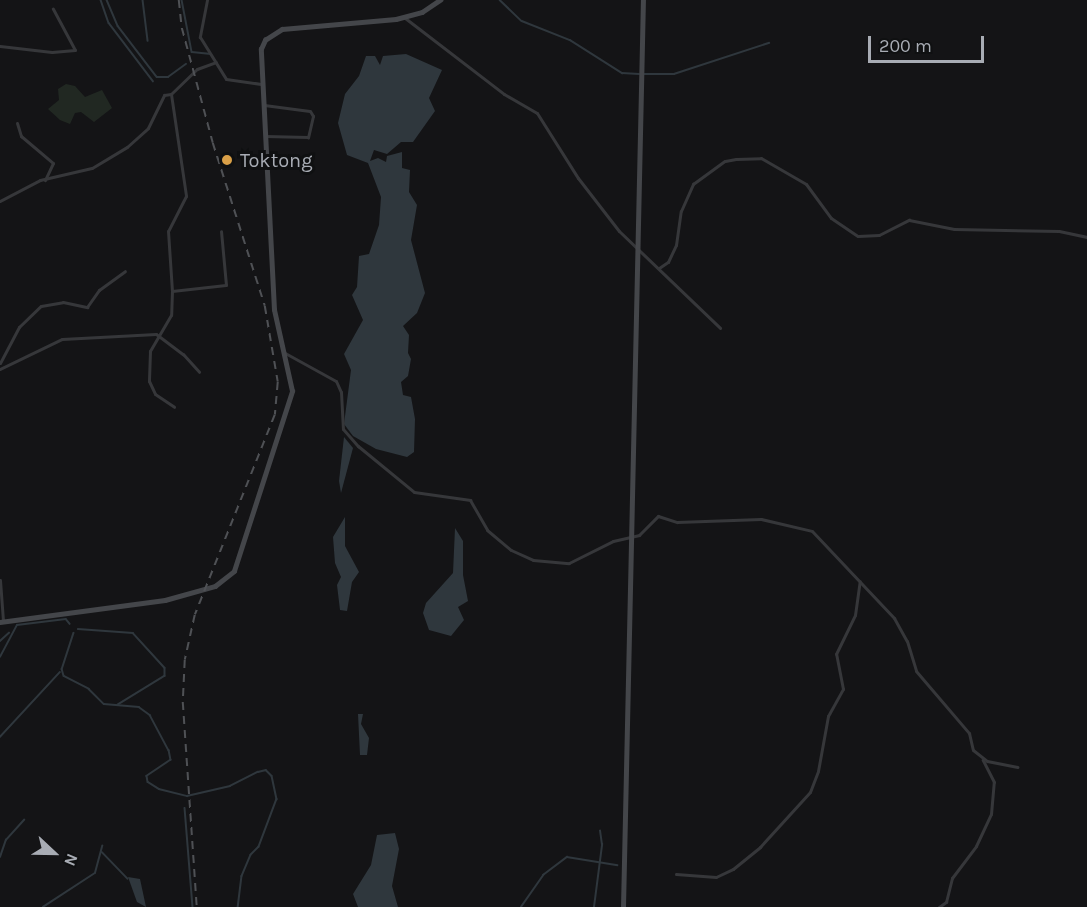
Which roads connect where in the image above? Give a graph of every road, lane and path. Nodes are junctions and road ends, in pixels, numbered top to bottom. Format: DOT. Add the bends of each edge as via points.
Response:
graph roads {
  1 [pos="207,0"];
  2 [pos="440,0"];
  3 [pos="643,0"];
  4 [pos="53,9"];
  5 [pos="405,18"];
  6 [pos="0,46"];
  7 [pos="216,62"];
  8 [pos="263,84"];
  9 [pos="171,94"];
  10 [pos="264,105"];
  11 [pos="17,123"];
  12 [pos="265,136"];
  13 [pos="45,180"];
  14 [pos="0,201"];
  15 [pos="221,231"];
  16 [pos="1087,237"];
  17 [pos="635,248"];
  18 [pos="658,268"];
  19 [pos="125,271"];
  20 [pos="172,291"];
  21 [pos="720,328"];
  22 [pos="157,335"];
  23 [pos="285,353"];
  24 [pos="0,363"];
  25 [pos="0,369"];
  26 [pos="199,372"];
  27 [pos="174,407"];
  28 [pos="631,538"];
  29 [pos="0,580"];
  30 [pos="860,581"];
  31 [pos="2,621"];
  32 [pos="982,758"];
  33 [pos="1017,767"];
  34 [pos="676,873"];
  35 [pos="623,907"];
  36 [pos="939,907"];
  1 -- 7 [label="street" via="200,37"];
  2 -- 5 [label="main road"];
  3 -- 17 [label="main road"];
  4 -- 6 [label="street" via="75,50 52,52"];
  5 -- 8 [label="main road" via="302,25 277,31 261,49"];
  5 -- 17 [label="street" via="504,94 537,113 578,178"];
  7 -- 8 [label="street" via="226,78 234,82"];
  7 -- 9 [label="street" via="197,69"];
  8 -- 10 [label="main road"];
  9 -- 13 [label="street" via="162,98 148,128 127,147 92,168"];
  9 -- 20 [label="street" via="186,196 168,231"];
  10 -- 12 [label="main road"];
  10 -- 12 [label="street" via="310,111 313,116 308,137"];
  11 -- 13 [label="street" via="21,136 52,163"];
  12 -- 23 [label="main road" via="274,310"];
  13 -- 14 [label="street"];
  15 -- 20 [label="street" via="226,285"];
  16 -- 18 [label="street" via="1059,231 954,229 909,220 879,235 858,236 831,218 806,184 761,158 736,159 725,161 693,184 681,211 676,245 668,262"];
  17 -- 18 [label="street"];
  17 -- 28 [label="main road"];
  18 -- 21 [label="street"];
  19 -- 24 [label="street" via="99,290 87,307 63,302 41,306 19,327"];
  20 -- 22 [label="street" via="171,315"];
  22 -- 25 [label="street" via="62,339"];
  22 -- 26 [label="street"];
  22 -- 27 [label="street" via="150,351 151,388"];
  23 -- 28 [label="street" via="336,381 341,392 343,429 358,447 414,492 470,500 487,530 517,553 544,563 562,564 613,541"];
  23 -- 31 [label="main road" via="291,402 237,563 228,579 165,600"];
  28 -- 30 [label="street" via="658,516 677,522 783,521 817,535"];
  28 -- 35 [label="main road"];
  29 -- 31 [label="street"];
  30 -- 32 [label="street" via="894,618 907,641 916,671 969,733 973,750"];
  30 -- 34 [label="street" via="855,615 836,654 843,689 828,716 810,792 760,847 733,869 716,877"];
  32 -- 33 [label="street"];
  32 -- 36 [label="street" via="994,782 991,814 976,846 952,878 946,902"];
}
